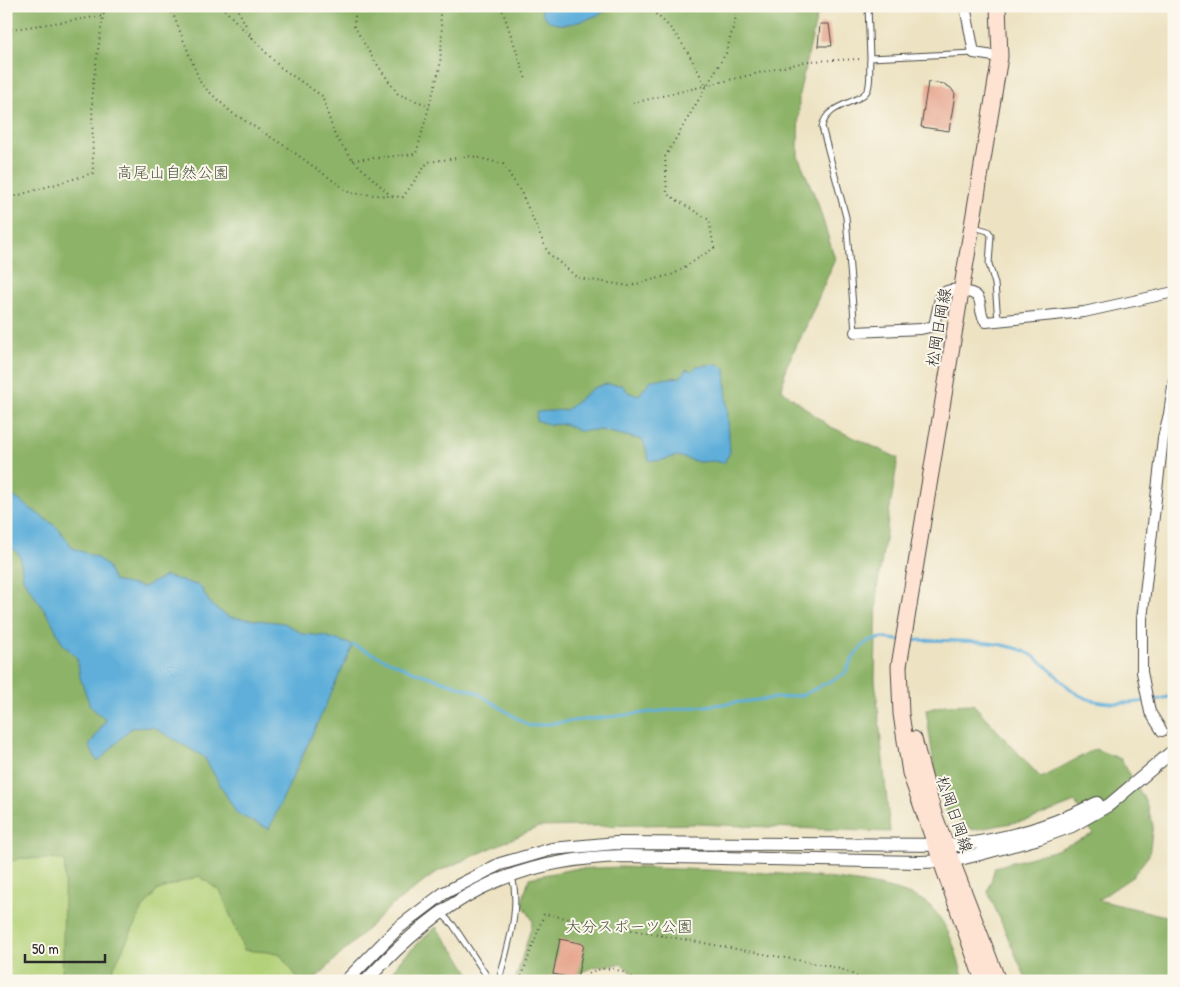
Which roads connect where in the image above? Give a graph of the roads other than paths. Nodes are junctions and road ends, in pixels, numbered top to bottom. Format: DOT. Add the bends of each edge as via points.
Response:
graph roads {
  1 [pos="868,6"];
  2 [pos="965,6"];
  3 [pos="998,6"];
  4 [pos="974,53"];
  5 [pos="1000,56"];
  6 [pos="870,58"];
  7 [pos="973,227"];
  8 [pos="962,291"];
  9 [pos="1174,292"];
  10 [pos="998,322"];
  11 [pos="854,332"];
  12 [pos="1174,379"];
  13 [pos="1168,438"];
  14 [pos="1162,731"];
  15 [pos="1174,750"];
  16 [pos="1082,816"];
  17 [pos="940,846"];
  18 [pos="946,861"];
  19 [pos="512,876"];
  20 [pos="440,912"];
  21 [pos="346,981"];
  22 [pos="366,981"];
  23 [pos="490,981"];
  24 [pos="499,981"];
  25 [pos="984,981"];
  26 [pos="998,981"];
  1 -- 6 [label="lane"];
  2 -- 4 [label="street"];
  3 -- 5 [label="main road, 松岡日岡線"];
  4 -- 5 [label="street"];
  4 -- 6 [label="lane"];
  5 -- 7 [label="main road, 松岡日岡線"];
  6 -- 11 [label="lane" via="866,93 836,108 824,119 822,128 846,217"];
  7 -- 8 [label="main road, 松岡日岡線"];
  7 -- 10 [label="lane" via="988,230 991,235 989,264 995,284"];
  8 -- 10 [label="street" via="979,297 986,322"];
  8 -- 11 [label="street" via="950,289 941,294 934,326"];
  8 -- 17 [label="main road, 松岡日岡線" via="902,654 908,666 910,746 934,814"];
  9 -- 10 [label="street" via="1084,312"];
  12 -- 13 [label="street"];
  13 -- 14 [label="street" via="1142,619 1142,672 1150,712"];
  15 -- 16 [label="street" via="1109,805"];
  16 -- 17 [label="street" via="1016,835"];
  16 -- 18 [label="street" via="1039,838"];
  17 -- 18 [label="main road, 松岡日岡線"];
  17 -- 21 [label="street" via="616,843 546,851 514,859 483,872 434,899 390,935"];
  18 -- 19 [label="street" via="604,857 560,862"];
  18 -- 25 [label="main road, 松岡日岡線"];
  18 -- 26 [label="main road, 松岡日岡線"];
  19 -- 20 [label="street" via="477,890"];
  19 -- 24 [label="lane" via="515,913"];
  20 -- 22 [label="street" via="402,942"];
  20 -- 23 [label="lane" via="454,925"];
}
